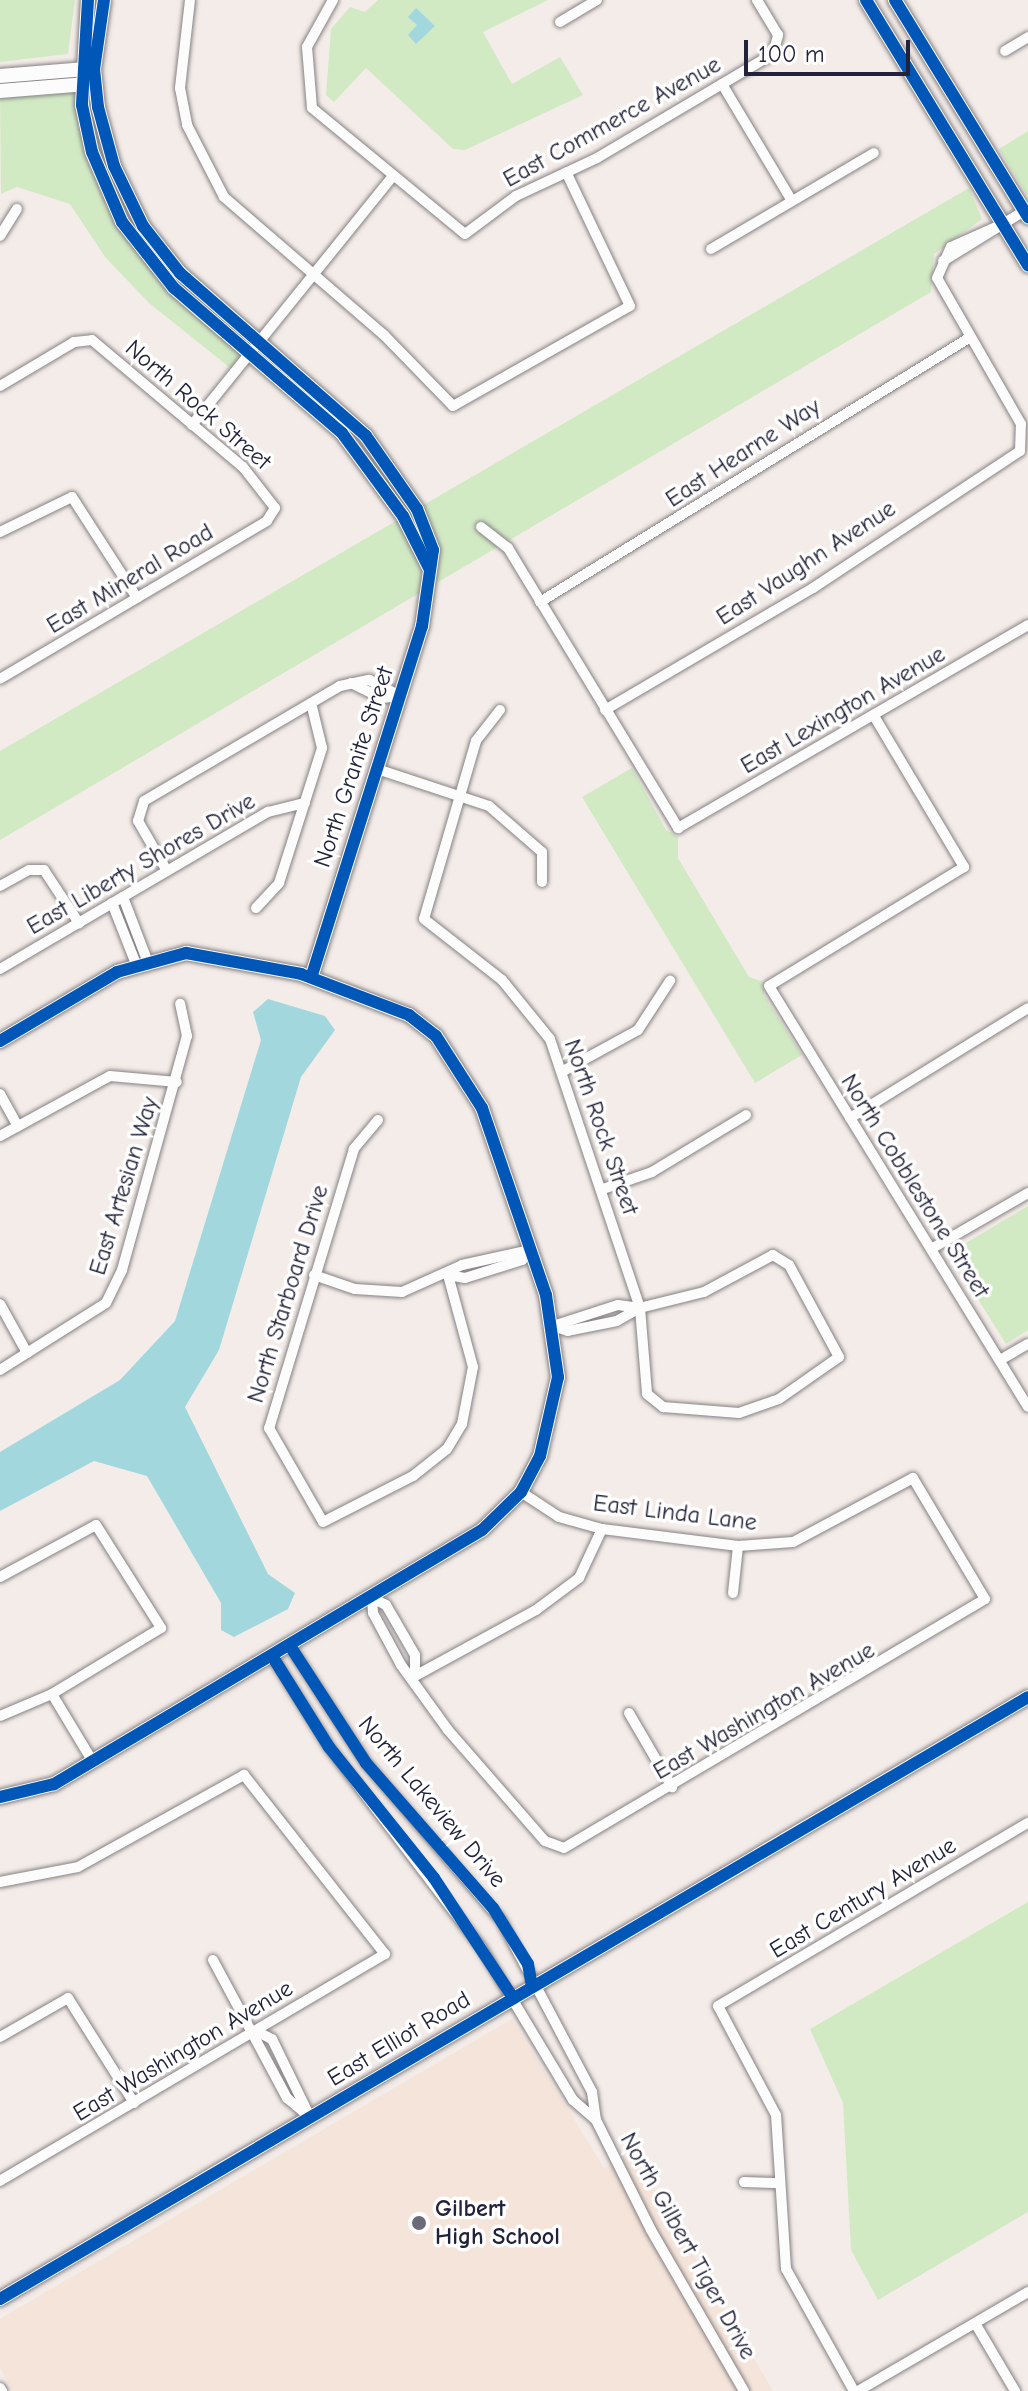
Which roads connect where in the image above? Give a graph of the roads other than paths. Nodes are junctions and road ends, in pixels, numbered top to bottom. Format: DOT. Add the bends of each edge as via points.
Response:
graph roads {
  1 [pos="88,0"];
  2 [pos="104,0"];
  3 [pos="190,0"];
  4 [pos="333,0"];
  5 [pos="597,0"];
  6 [pos="757,0"];
  7 [pos="866,0"];
  8 [pos="895,0"];
  9 [pos="560,22"];
  10 [pos="1028,37"];
  11 [pos="1005,51"];
  12 [pos="0,76"];
  13 [pos="87,77"];
  14 [pos="722,84"];
  15 [pos="0,91"];
  16 [pos="874,153"];
  17 [pos="566,172"];
  18 [pos="392,177"];
  19 [pos="792,201"];
  20 [pos="17,209"];
  21 [pos="1026,214"];
  22 [pos="1003,224"];
  23 [pos="0,236"];
  24 [pos="711,249"];
  25 [pos="1028,265"];
  26 [pos="313,275"];
  27 [pos="259,338"];
  28 [pos="969,338"];
  29 [pos="250,352"];
  30 [pos="0,386"];
  31 [pos="192,425"];
  32 [pos="275,508"];
  33 [pos="410,513"];
  34 [pos="481,527"];
  35 [pos="0,532"];
  36 [pos="137,598"];
  37 [pos="540,602"];
  38 [pos="1028,625"];
  39 [pos="0,679"];
  40 [pos="400,696"];
  41 [pos="311,703"];
  42 [pos="500,710"];
  43 [pos="605,710"];
  44 [pos="874,716"];
  45 [pos="377,769"];
  46 [pos="458,795"];
  47 [pos="305,803"];
  48 [pos="167,871"];
  49 [pos="542,882"];
  50 [pos="0,886"];
  51 [pos="123,897"];
  52 [pos="112,903"];
  53 [pos="256,908"];
  54 [pos="79,923"];
  55 [pos="142,962"];
  56 [pos="0,969"];
  57 [pos="311,977"];
  58 [pos="670,981"];
  59 [pos="180,1004"];
  60 [pos="1028,1008"];
  61 [pos="0,1041"];
  62 [pos="565,1070"];
  63 [pos="177,1082"];
  64 [pos="0,1094"];
  65 [pos="746,1115"];
  66 [pos="850,1118"];
  67 [pos="378,1120"];
  68 [pos="18,1126"];
  69 [pos="0,1136"];
  70 [pos="603,1189"];
  71 [pos="1028,1193"];
  72 [pos="931,1249"];
  73 [pos="530,1250"];
  74 [pos="314,1275"];
  75 [pos="448,1275"];
  76 [pos="0,1304"];
  77 [pos="640,1308"];
  78 [pos="553,1326"];
  79 [pos="1028,1344"];
  80 [pos="27,1353"];
  81 [pos="1000,1360"];
  82 [pos="0,1370"];
  83 [pos="1028,1407"];
  84 [pos="521,1492"];
  85 [pos="602,1529"];
  86 [pos="738,1546"];
  87 [pos="0,1577"];
  88 [pos="733,1593"];
  89 [pos="372,1598"];
  90 [pos="985,1599"];
  91 [pos="284,1654"];
  92 [pos="415,1676"];
  93 [pos="52,1694"];
  94 [pos="1028,1697"];
  95 [pos="629,1713"];
  96 [pos="0,1716"];
  97 [pos="93,1762"];
  98 [pos="672,1787"];
  99 [pos="0,1797"];
  100 [pos="1028,1823"];
  101 [pos="0,1882"];
  102 [pos="213,1960"];
  103 [pos="532,1986"];
  104 [pos="513,1998"];
  105 [pos="256,2031"];
  106 [pos="0,2037"];
  107 [pos="134,2103"];
  108 [pos="310,2117"];
  109 [pos="596,2120"];
  110 [pos="0,2181"];
  111 [pos="744,2182"];
  112 [pos="780,2183"];
  113 [pos="1028,2292"];
  114 [pos="0,2299"];
  115 [pos="975,2323"];
  116 [pos="744,2391"];
  117 [pos="856,2391"];
  118 [pos="1015,2391"];
  1 -- 13 [label="street"];
  2 -- 13 [label="street"];
  3 -- 26 [label="street" via="180,88 203,161 249,223"];
  4 -- 18 [label="street" via="307,47 307,96 322,124"];
  5 -- 9 [label="street"];
  6 -- 14 [label="street, East Commerce Avenue" via="779,45"];
  7 -- 22 [label="street"];
  8 -- 21 [label="street"];
  10 -- 11 [label="street"];
  12 -- 13 [label="street"];
  13 -- 15 [label="street"];
  13 -- 27 [label="street" via="114,166 143,226 180,273"];
  13 -- 29 [label="street" via="92,152 122,222 163,277"];
  14 -- 17 [label="street, East Commerce Avenue"];
  14 -- 19 [label="street"];
  16 -- 19 [label="street"];
  17 -- 18 [label="street, East Commerce Avenue" via="465,234"];
  17 -- 26 [label="street" via="630,306 453,406"];
  18 -- 26 [label="street"];
  19 -- 24 [label="street"];
  20 -- 23 [label="street"];
  21 -- 22 [label="street"];
  22 -- 25 [label="street"];
  22 -- 28 [label="street" via="943,261 937,278"];
  26 -- 27 [label="street"];
  27 -- 29 [label="street"];
  27 -- 33 [label="street" via="346,414"];
  28 -- 37 [label="street, East Hearne Way"];
  28 -- 43 [label="street, East Vaughn Avenue" via="1021,424 1023,445 813,588"];
  29 -- 31 [label="street"];
  29 -- 33 [label="street" via="326,415"];
  30 -- 31 [label="street, North Rock Street" via="88,339"];
  31 -- 32 [label="street, North Rock Street" via="252,475"];
  32 -- 36 [label="street, East Mineral Road" via="267,521"];
  33 -- 40 [label="street, North Granite Street" via="429,568 425,615"];
  34 -- 37 [label="street" via="505,544"];
  35 -- 36 [label="street" via="72,497"];
  36 -- 39 [label="street, East Mineral Road"];
  37 -- 43 [label="street"];
  38 -- 44 [label="street, East Lexington Avenue"];
  40 -- 41 [label="street" via="369,680"];
  40 -- 45 [label="street, North Granite Street"];
  41 -- 47 [label="street" via="323,740"];
  41 -- 48 [label="street" via="140,806 138,821"];
  42 -- 46 [label="street" via="480,732"];
  43 -- 44 [label="street, East Lexington Avenue" via="678,828"];
  44 -- 66 [label="street, North Cobblestone Street" via="964,867 769,986"];
  45 -- 46 [label="street"];
  45 -- 57 [label="street, North Granite Street"];
  46 -- 49 [label="street" via="489,806 527,834 542,852"];
  46 -- 62 [label="street, North Rock Street" via="424,919 502,980 550,1039"];
  47 -- 48 [label="street, East Liberty Shores Drive" via="268,812"];
  47 -- 53 [label="street" via="279,883"];
  48 -- 51 [label="street, East Liberty Shores Drive"];
  50 -- 54 [label="street" via="44,870"];
  51 -- 52 [label="street, East Liberty Shores Drive"];
  51 -- 55 [label="street"];
  52 -- 54 [label="street, East Liberty Shores Drive"];
  52 -- 55 [label="street"];
  54 -- 56 [label="street, East Liberty Shores Drive"];
  55 -- 57 [label="street" via="228,955"];
  55 -- 61 [label="street"];
  57 -- 73 [label="street" via="374,998 436,1036 482,1108"];
  58 -- 62 [label="street" via="638,1030"];
  59 -- 63 [label="street, East Artesian Way" via="187,1036"];
  60 -- 66 [label="street"];
  62 -- 70 [label="street, North Rock Street"];
  63 -- 68 [label="street" via="110,1076"];
  63 -- 80 [label="street, East Artesian Way" via="122,1270 106,1303"];
  64 -- 68 [label="street"];
  65 -- 70 [label="street" via="652,1172"];
  66 -- 72 [label="street, North Cobblestone Street"];
  67 -- 74 [label="street, North Starboard Drive" via="354,1149"];
  68 -- 69 [label="street"];
  70 -- 77 [label="street, North Rock Street"];
  71 -- 72 [label="street"];
  72 -- 81 [label="street, North Cobblestone Street"];
  73 -- 75 [label="street" via="515,1248"];
  73 -- 78 [label="street"];
  74 -- 75 [label="street" via="355,1289 402,1292"];
  74 -- 75 [label="street, North Starboard Drive" via="269,1428 323,1522 413,1476 447,1449 462,1424 473,1367"];
  76 -- 80 [label="street"];
  77 -- 77 [label="street, North Rock Street" via="649,1399 663,1407 749,1411 839,1357 778,1256 704,1292"];
  77 -- 78 [label="street" via="585,1328"];
  78 -- 84 [label="street" via="555,1408"];
  79 -- 81 [label="street"];
  80 -- 82 [label="street, East Artesian Way"];
  81 -- 83 [label="street, North Cobblestone Street"];
  84 -- 85 [label="street, East Linda Lane" via="559,1517"];
  84 -- 89 [label="street" via="482,1530"];
  85 -- 86 [label="street, East Linda Lane"];
  85 -- 92 [label="street" via="579,1578 536,1610"];
  86 -- 88 [label="street"];
  86 -- 90 [label="street, East Linda Lane" via="793,1542 913,1478"];
  87 -- 93 [label="street" via="96,1525 161,1628"];
  89 -- 91 [label="street"];
  89 -- 92 [label="street" via="387,1639"];
  89 -- 92 [label="street" via="386,1605 415,1655"];
  90 -- 98 [label="street, East Washington Avenue"];
  91 -- 97 [label="street"];
  91 -- 103 [label="street, North Lakeview Drive" via="366,1763 493,1908 528,1964"];
  91 -- 104 [label="street, North Lakeview Drive" via="329,1747 427,1868"];
  92 -- 98 [label="street, East Washington Avenue" via="454,1738 558,1849"];
  93 -- 96 [label="street"];
  93 -- 97 [label="street"];
  94 -- 103 [label="street, East Elliot Road"];
  95 -- 98 [label="street"];
  97 -- 99 [label="street" via="54,1784"];
  100 -- 112 [label="street, East Century Avenue" via="718,2006 776,2115"];
  101 -- 105 [label="street, East Washington Avenue" via="78,1867 244,1775 385,1954"];
  102 -- 105 [label="street"];
  103 -- 104 [label="street, East Elliot Road"];
  103 -- 109 [label="street, North Gilbert Tiger Drive" via="592,2092"];
  104 -- 108 [label="street, East Elliot Road"];
  104 -- 109 [label="street, North Gilbert Tiger Drive" via="573,2100"];
  105 -- 107 [label="street, East Washington Avenue"];
  105 -- 108 [label="street" via="272,2039"];
  105 -- 108 [label="street" via="258,2049 287,2098"];
  106 -- 107 [label="street" via="68,1998"];
  107 -- 110 [label="street, East Washington Avenue"];
  108 -- 114 [label="street, East Elliot Road"];
  109 -- 116 [label="street, North Gilbert Tiger Drive"];
  111 -- 112 [label="street"];
  112 -- 117 [label="street" via="786,2269"];
  113 -- 115 [label="street"];
  115 -- 117 [label="street"];
  115 -- 118 [label="street"];
}
